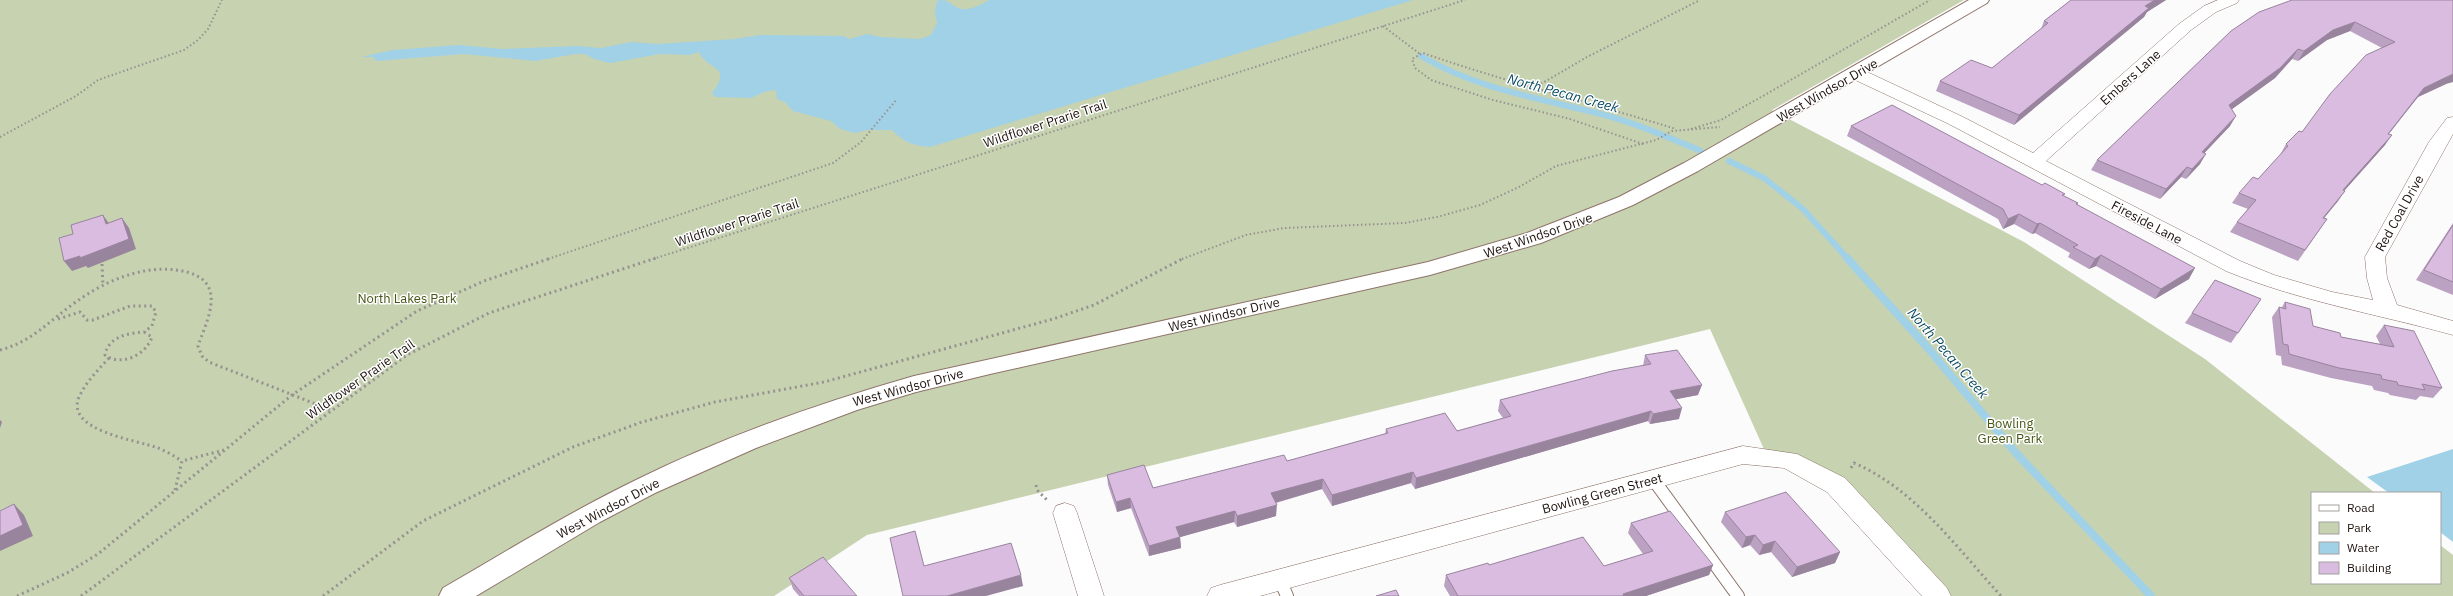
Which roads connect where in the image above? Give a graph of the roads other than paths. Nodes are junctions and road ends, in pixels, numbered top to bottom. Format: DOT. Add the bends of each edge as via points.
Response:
graph roads {
  1 [pos="1981,0"];
  2 [pos="2231,0"];
  3 [pos="1856,74"];
  4 [pos="2453,122"];
  5 [pos="2446,144"];
  6 [pos="2034,162"];
  7 [pos="2388,310"];
  8 [pos="2453,328"];
  9 [pos="1653,479"];
  10 [pos="1065,513"];
  11 [pos="1284,588"];
  12 [pos="453,596"];
  13 [pos="1091,596"];
  14 [pos="1220,596"];
  15 [pos="1738,596"];
  16 [pos="1938,596"];
  1 -- 3 [label="street, West Windsor Drive"];
  2 -- 6 [label="street, Embers Lane" via="2210,9 2185,27"];
  3 -- 6 [label="street, Fireside Lane" via="1932,109"];
  3 -- 12 [label="street, West Windsor Drive" via="1656,186 1600,213 1534,238 1430,268 948,376 883,393 801,421 712,456 646,486 591,515"];
  4 -- 5 [label="street, Red Coal Drive"];
  5 -- 7 [label="street, Red Coal Drive" via="2375,257 2379,291"];
  6 -- 7 [label="street, Fireside Lane" via="2233,266 2266,280 2330,299"];
  7 -- 8 [label="street, Fireside Lane"];
  9 -- 11 [label="street, Bowling Green Street"];
  9 -- 15 [label="lane"];
  9 -- 16 [label="street, Bowling Green Street" via="1743,455 1790,460 1836,485"];
  10 -- 13 [label="street"];
  11 -- 14 [label="street, Bowling Green Street"];
}
